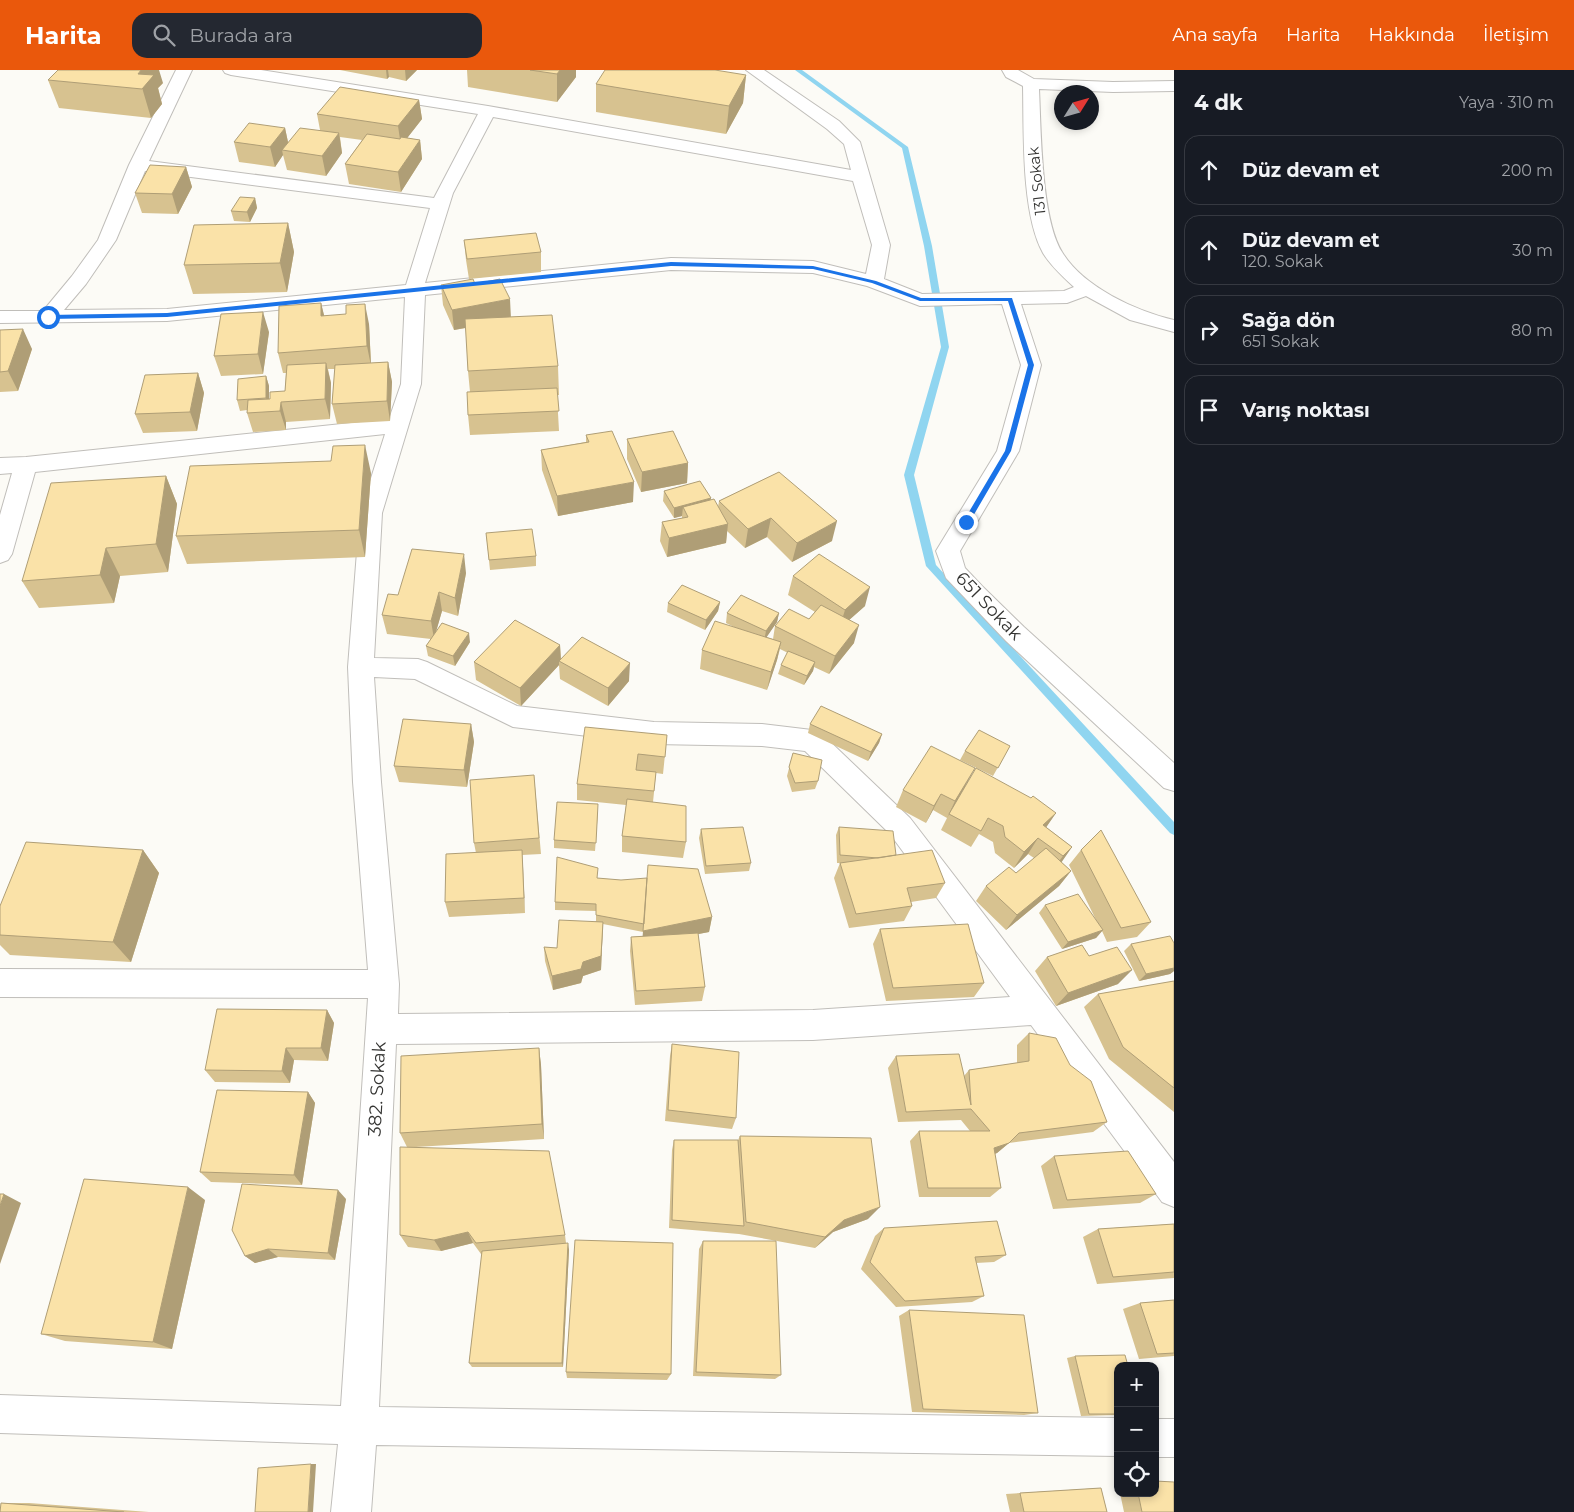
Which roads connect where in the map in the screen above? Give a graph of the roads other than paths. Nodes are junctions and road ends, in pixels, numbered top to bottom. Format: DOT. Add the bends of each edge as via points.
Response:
graph roads {
  1 [pos="184,70"];
  2 [pos="231,70"];
  3 [pos="754,70"];
  4 [pos="1010,70"];
  5 [pos="258,71"];
  6 [pos="1031,84"];
  7 [pos="1174,86"];
  8 [pos="488,111"];
  9 [pos="138,165"];
  10 [pos="861,177"];
  11 [pos="440,204"];
  12 [pos="874,282"];
  13 [pos="1087,288"];
  14 [pos="416,290"];
  15 [pos="1010,299"];
  16 [pos="0,316"];
  17 [pos="48,317"];
  18 [pos="1174,326"];
  19 [pos="398,426"];
  20 [pos="26,465"];
  21 [pos="0,466"];
  22 [pos="0,554"];
  23 [pos="362,667"];
  24 [pos="1174,780"];
  25 [pos="0,983"];
  26 [pos="384,984"];
  27 [pos="1038,1010"];
  28 [pos="380,1029"];
  29 [pos="1174,1190"];
  30 [pos="0,1414"];
  31 [pos="359,1426"];
  32 [pos="1114,1437"];
  33 [pos="1159,1438"];
  34 [pos="1174,1438"];
  35 [pos="351,1512"];
  1 -- 9 [label="street"];
  2 -- 5 [label="street"];
  3 -- 10 [label="street" via="852,142"];
  4 -- 6 [label="street"];
  5 -- 8 [label="street"];
  6 -- 7 [label="street"];
  6 -- 13 [label="street, 131 Sokak" via="1033,145 1042,225 1052,252"];
  8 -- 10 [label="street"];
  8 -- 11 [label="street, 382. Sokak"];
  9 -- 11 [label="street"];
  9 -- 17 [label="street" via="107,240"];
  10 -- 12 [label="street" via="881,245"];
  11 -- 14 [label="street, 382. Sokak" via="416,280"];
  12 -- 14 [label="street" via="813,267 671,264"];
  12 -- 15 [label="street" via="920,300"];
  13 -- 15 [label="street" via="1067,297"];
  13 -- 18 [label="street, 131 Sokak" via="1138,317"];
  14 -- 17 [label="street" via="167,315"];
  14 -- 19 [label="street, 382. Sokak" via="411,384"];
  15 -- 24 [label="street, 651 Sokak" via="1031,365 1008,451 948,551 954,572 1015,634"];
  16 -- 17 [label="street"];
  19 -- 20 [label="street"];
  19 -- 23 [label="street, 382. Sokak" via="371,513"];
  20 -- 21 [label="street"];
  20 -- 22 [label="street"];
  23 -- 26 [label="street, 382. Sokak" via="366,782"];
  23 -- 27 [label="street" via="418,669 513,716 654,733 762,735 812,741 900,826"];
  25 -- 26 [label="street"];
  26 -- 28 [label="street, 382. Sokak"];
  27 -- 28 [label="street" via="813,1025"];
  27 -- 29 [label="street"];
  28 -- 31 [label="street, 382. Sokak"];
  30 -- 31 [label="street"];
  31 -- 32 [label="street"];
  31 -- 35 [label="street, 382. Sokak"];
  33 -- 34 [label="street"];
}
